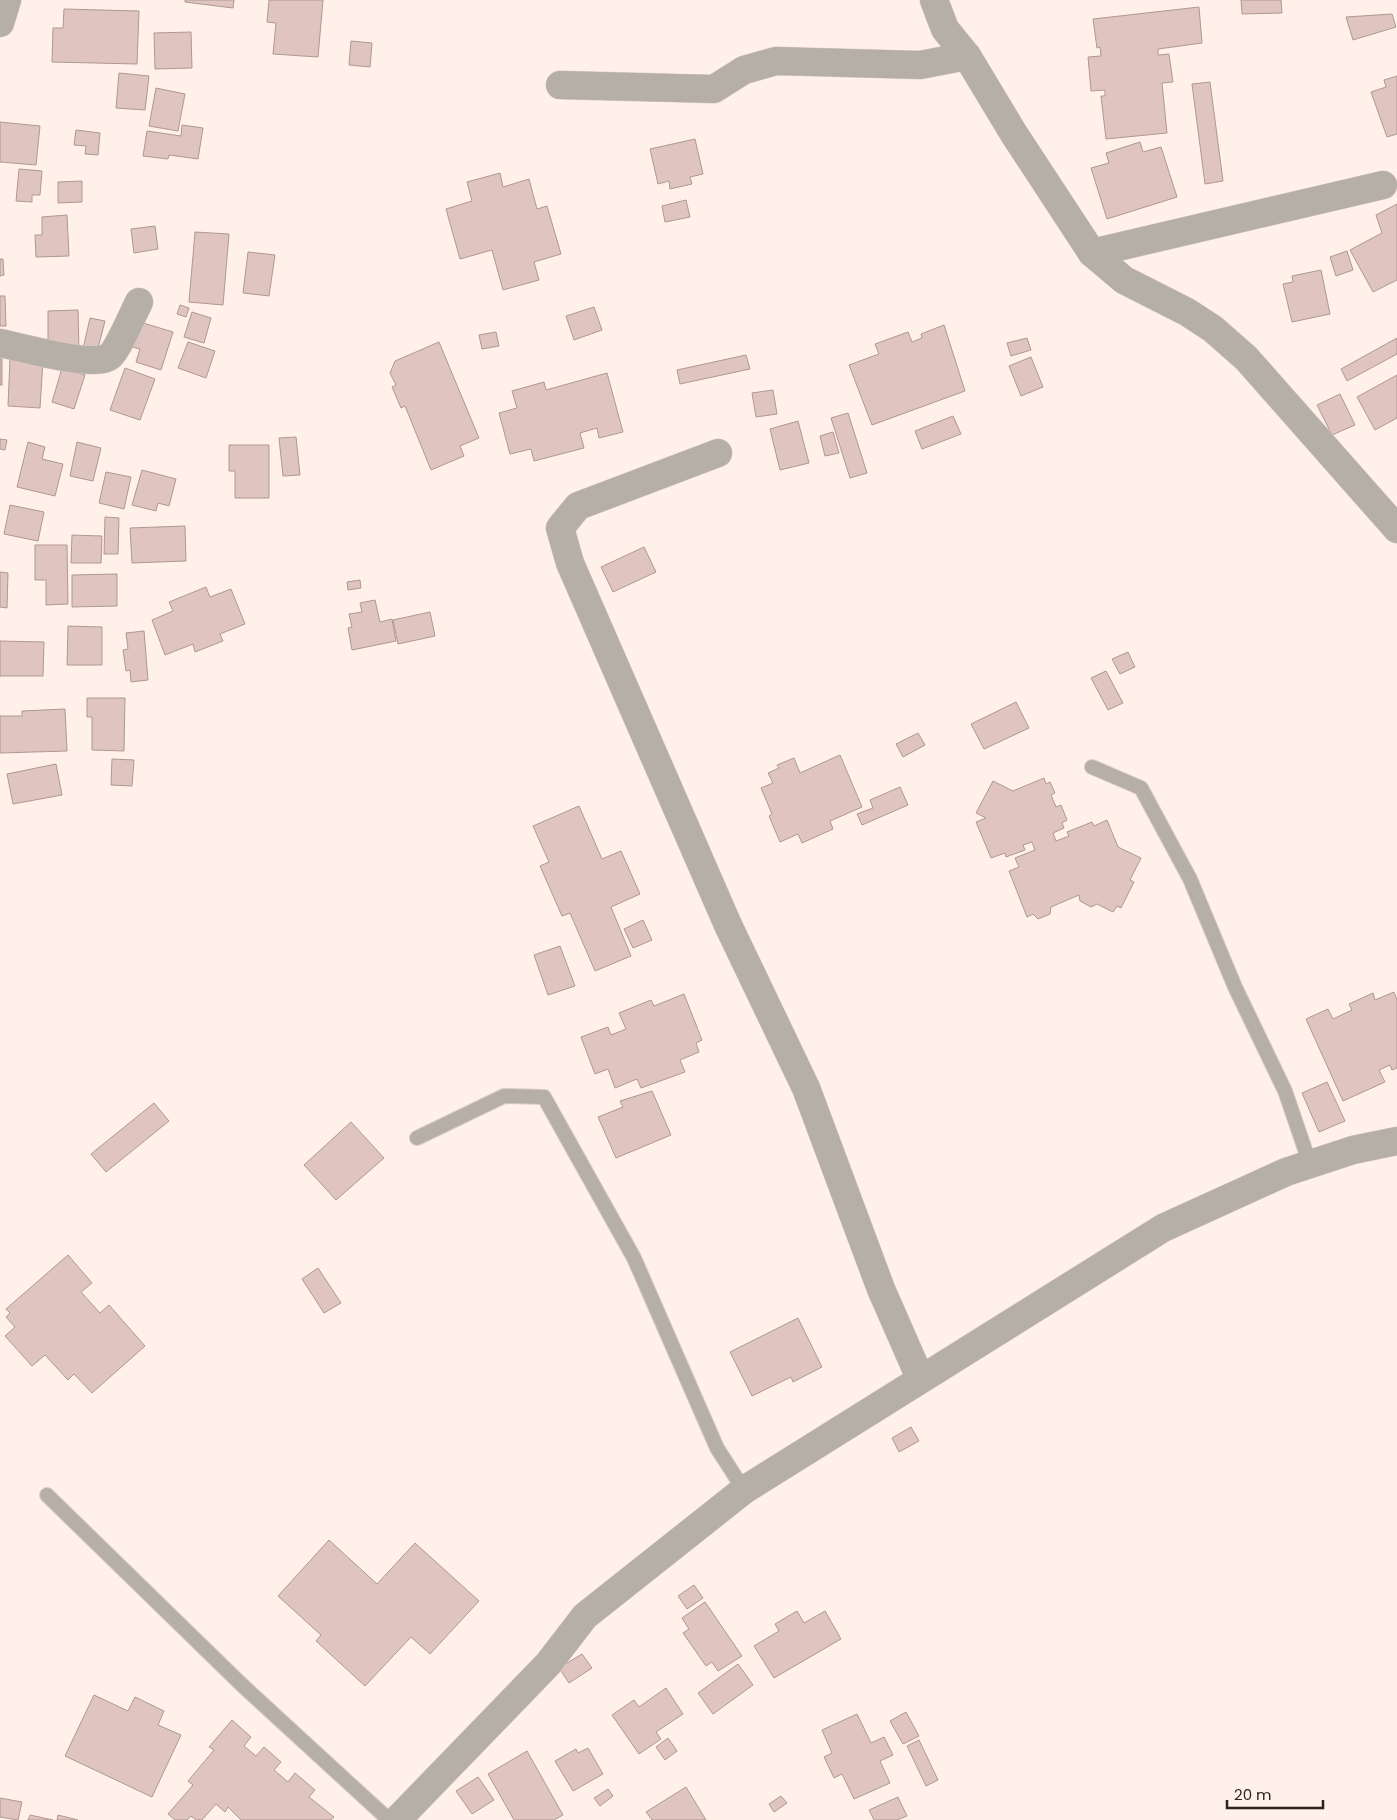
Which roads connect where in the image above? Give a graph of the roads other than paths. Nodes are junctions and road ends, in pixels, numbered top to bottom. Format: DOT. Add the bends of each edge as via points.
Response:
graph roads {
  1 [pos="7,0"];
  2 [pos="934,0"];
  3 [pos="0,23"];
  4 [pos="967,56"];
  5 [pos="560,85"];
  6 [pos="1383,185"];
  7 [pos="1092,253"];
  8 [pos="139,302"];
  9 [pos="0,344"];
  10 [pos="718,454"];
  11 [pos="1397,529"];
  12 [pos="1092,767"];
  13 [pos="417,1138"];
  14 [pos="1397,1141"];
  15 [pos="1310,1164"];
  16 [pos="920,1378"];
  17 [pos="744,1490"];
  18 [pos="47,1495"];
  19 [pos="388,1820"];
  20 [pos="397,1820"];
  1 -- 3 [label="street"];
  2 -- 4 [label="street" via="945,29"];
  4 -- 5 [label="street" via="920,65 776,61 744,70 714,88"];
  4 -- 7 [label="street"];
  6 -- 7 [label="street"];
  7 -- 11 [label="street" via="1124,280 1188,312 1213,329 1246,358"];
  8 -- 9 [label="street" via="110,356 101,361"];
  10 -- 16 [label="street" via="578,506 560,528 570,563 728,925 806,1088 881,1289"];
  12 -- 15 [label="lane" via="1141,788 1190,879 1235,987 1285,1091"];
  13 -- 17 [label="lane" via="504,1096 544,1097 634,1258 717,1448"];
  14 -- 15 [label="street" via="1353,1150"];
  15 -- 16 [label="street" via="1163,1228"];
  16 -- 17 [label="street"];
  17 -- 20 [label="street" via="585,1616 548,1664"];
  18 -- 19 [label="lane" via="242,1685"];
}
